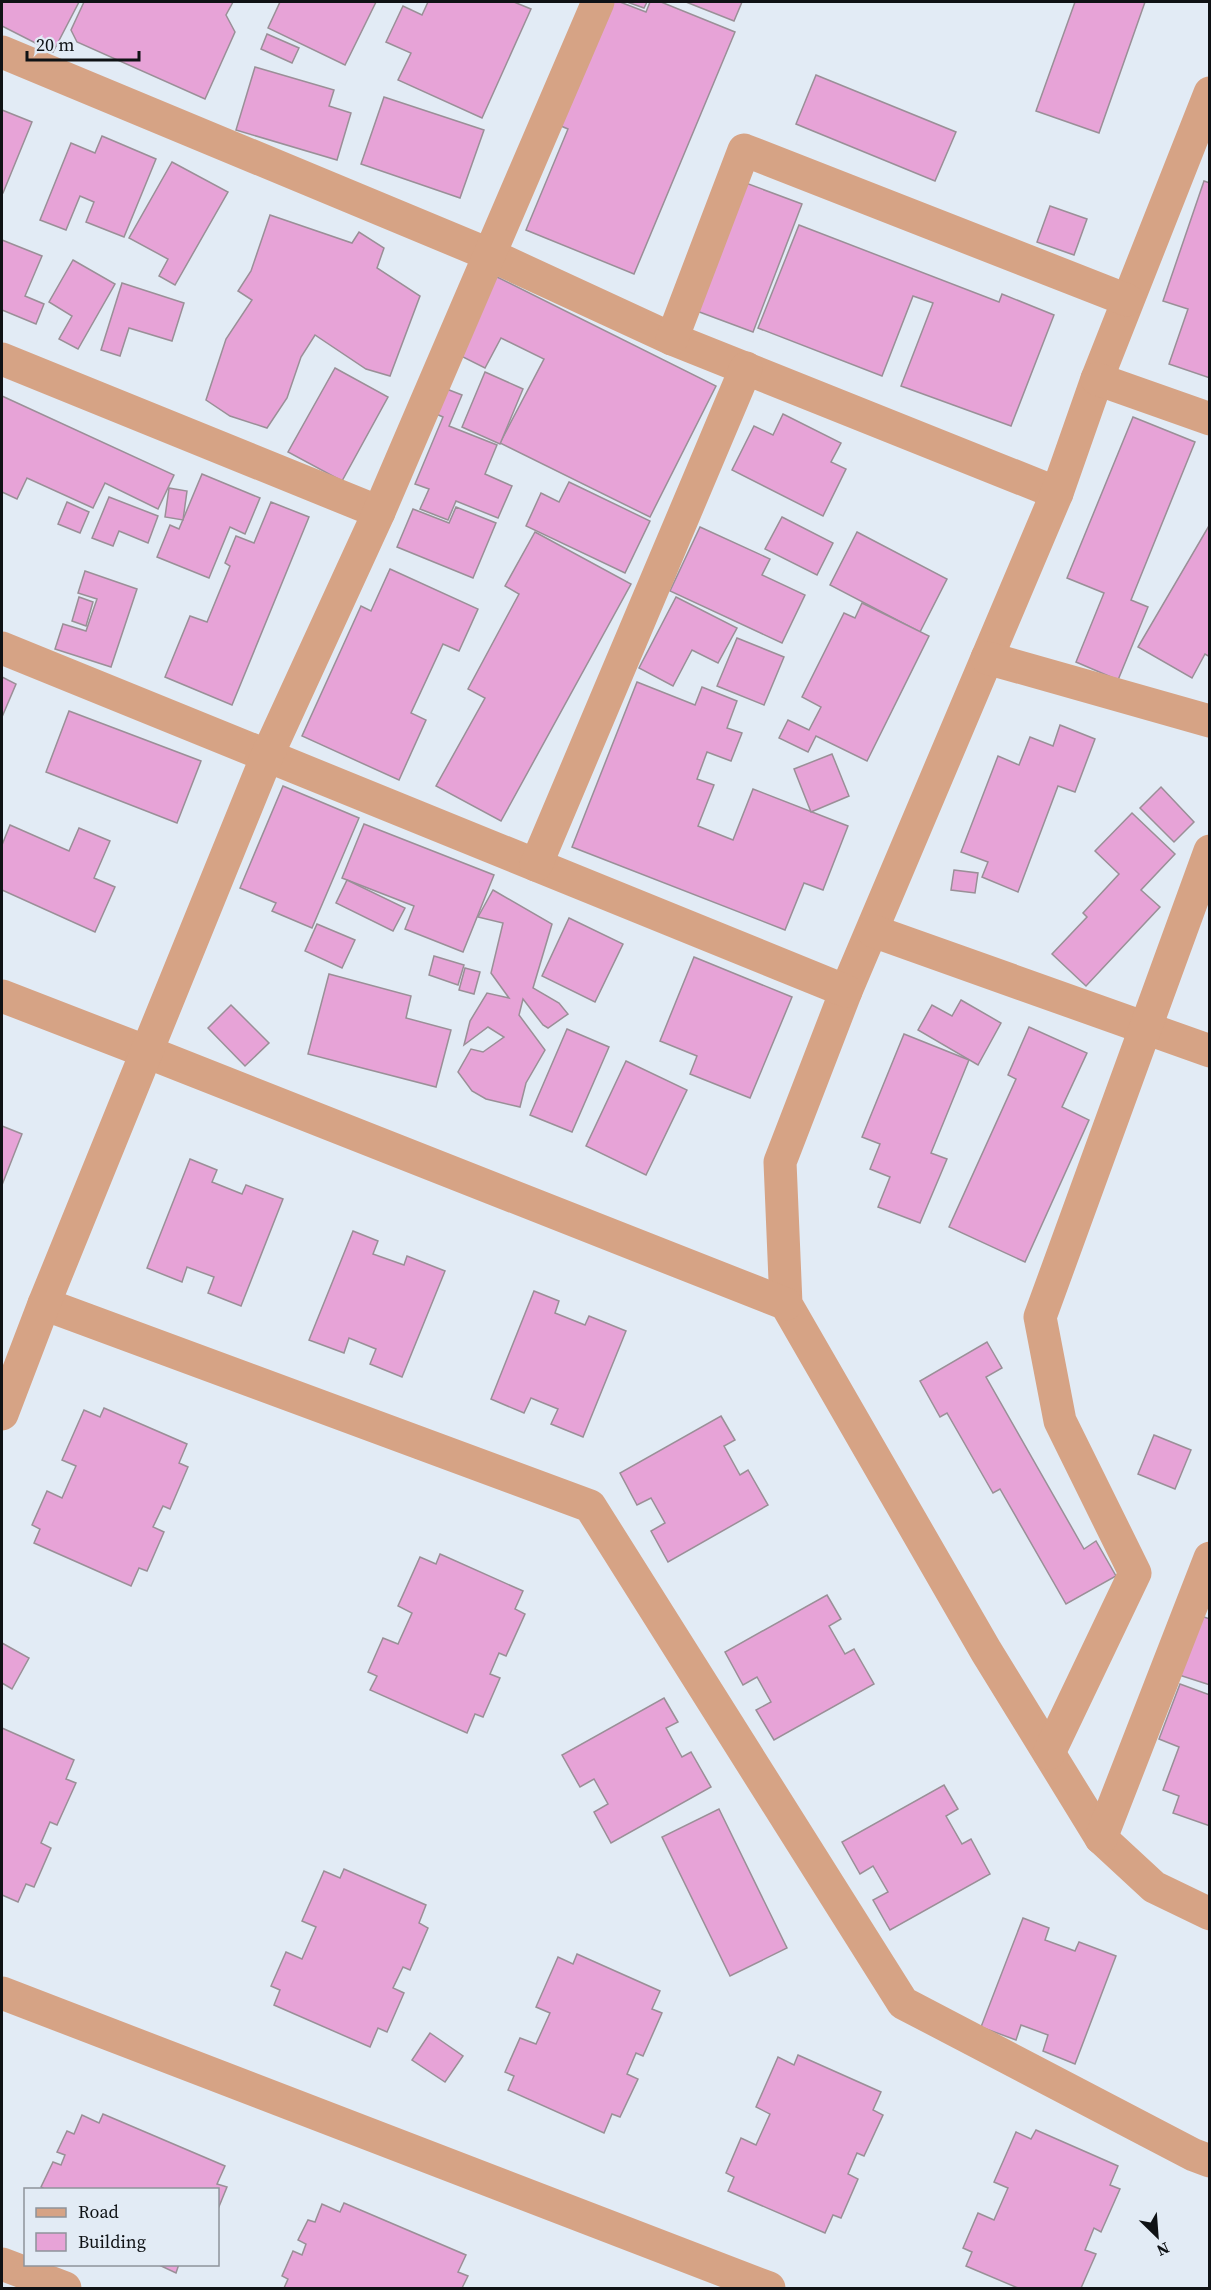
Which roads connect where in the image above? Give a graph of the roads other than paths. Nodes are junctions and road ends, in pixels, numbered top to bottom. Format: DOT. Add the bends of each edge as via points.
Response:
graph roads {
  1 [pos="598,2"];
  2 [pos="2,52"];
  3 [pos="1209,93"];
  4 [pos="488,254"];
  5 [pos="1127,300"];
  6 [pos="672,339"];
  7 [pos="2,359"];
  8 [pos="746,368"];
  9 [pos="1096,379"];
  10 [pos="1209,419"];
  11 [pos="1057,493"];
  12 [pos="379,512"];
  13 [pos="2,648"];
  14 [pos="987,658"];
  15 [pos="1209,721"];
  16 [pos="267,756"];
  17 [pos="1209,851"];
  18 [pos="536,865"];
  19 [pos="873,931"];
  20 [pos="846,991"];
  21 [pos="2,996"];
  22 [pos="1146,1028"];
  23 [pos="1209,1051"];
  24 [pos="147,1052"];
  25 [pos="44,1304"];
  26 [pos="786,1304"];
  27 [pos="2,1414"];
  28 [pos="1209,1558"];
  29 [pos="1049,1753"];
  30 [pos="1101,1838"];
  31 [pos="1209,1914"];
  32 [pos="2,1993"];
  33 [pos="1209,2161"];
  34 [pos="2,2264"];
  35 [pos="65,2289"];
  36 [pos="769,2289"];
  1 -- 4 [label="street"];
  2 -- 4 [label="street"];
  3 -- 5 [label="street"];
  4 -- 6 [label="street"];
  4 -- 12 [label="street"];
  5 -- 6 [label="street" via="744,150"];
  5 -- 9 [label="street"];
  6 -- 8 [label="street"];
  7 -- 12 [label="street"];
  8 -- 11 [label="street"];
  8 -- 18 [label="street"];
  9 -- 10 [label="street"];
  9 -- 11 [label="street"];
  11 -- 14 [label="street"];
  12 -- 16 [label="street"];
  13 -- 16 [label="street"];
  14 -- 15 [label="street"];
  14 -- 19 [label="street"];
  16 -- 18 [label="street"];
  16 -- 24 [label="street"];
  17 -- 22 [label="street"];
  18 -- 20 [label="street"];
  19 -- 20 [label="street"];
  19 -- 22 [label="street"];
  20 -- 26 [label="street" via="780,1162"];
  21 -- 24 [label="street"];
  22 -- 23 [label="street"];
  22 -- 29 [label="street" via="1040,1317 1060,1421 1136,1573"];
  24 -- 25 [label="street"];
  24 -- 26 [label="street"];
  25 -- 27 [label="street"];
  25 -- 33 [label="street" via="590,1506 903,2003"];
  26 -- 29 [label="street"];
  28 -- 30 [label="street"];
  29 -- 30 [label="street"];
  30 -- 31 [label="street" via="1154,1887"];
  32 -- 36 [label="street"];
  34 -- 35 [label="street"];
}
